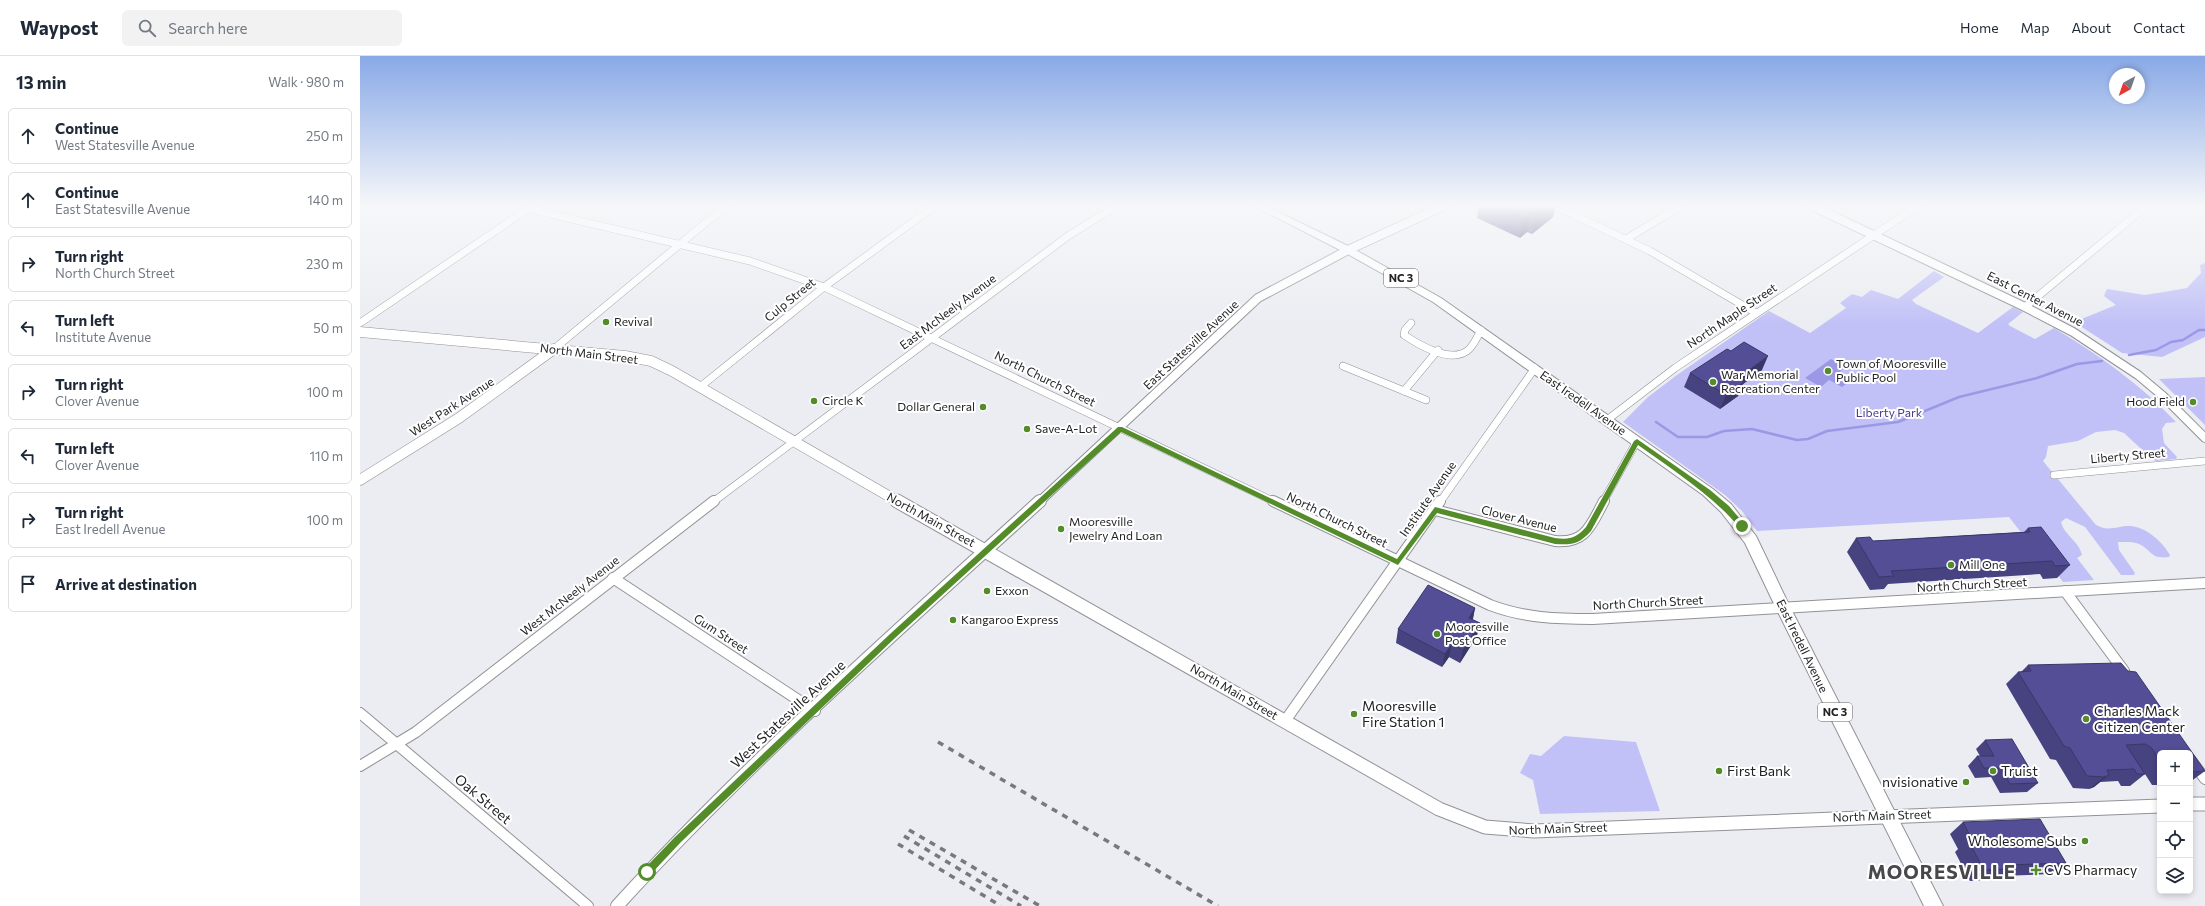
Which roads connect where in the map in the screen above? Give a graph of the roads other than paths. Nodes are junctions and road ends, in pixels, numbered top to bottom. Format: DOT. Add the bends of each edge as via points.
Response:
graph roads {
  1 [pos="476,245"];
  2 [pos="678,245"];
  3 [pos="686,245"];
  4 [pos="881,245"];
  5 [pos="1056,245"];
  6 [pos="1337,245"];
  7 [pos="1360,245"];
  8 [pos="1636,245"];
  9 [pos="1857,245"];
  10 [pos="1896,245"];
  11 [pos="2099,245"];
  12 [pos="1348,250"];
  13 [pos="824,287"];
  14 [pos="2025,306"];
  15 [pos="1756,313"];
  16 [pos="360,323"];
  17 [pos="1411,323"];
  18 [pos="1481,330"];
  19 [pos="360,332"];
  20 [pos="931,338"];
  21 [pos="554,349"];
  22 [pos="1438,350"];
  23 [pos="1343,366"];
  24 [pos="1535,368"];
  25 [pos="700,387"];
  26 [pos="1404,391"];
  27 [pos="1426,400"];
  28 [pos="1607,420"];
  29 [pos="1120,429"];
  30 [pos="2205,438"];
  31 [pos="792,441"];
  32 [pos="1637,441"];
  33 [pos="2205,461"];
  34 [pos="2054,475"];
  35 [pos="360,480"];
  36 [pos="1435,510"];
  37 [pos="986,552"];
  38 [pos="1398,562"];
  39 [pos="613,578"];
  40 [pos="2205,583"];
  41 [pos="2065,591"];
  42 [pos="1783,608"];
  43 [pos="2128,676"];
  44 [pos="815,711"];
  45 [pos="360,713"];
  46 [pos="1286,721"];
  47 [pos="397,745"];
  48 [pos="2193,763"];
  49 [pos="360,766"];
  50 [pos="2205,779"];
  51 [pos="2193,804"];
  52 [pos="2205,804"];
  53 [pos="2157,806"];
  54 [pos="1888,816"];
  55 [pos="588,906"];
  56 [pos="617,906"];
  57 [pos="1934,906"];
  1 -- 16 [label="street"];
  2 -- 21 [label="street"];
  3 -- 13 [label="street, North Church Street" via="750,261"];
  4 -- 13 [label="street, Culp Street"];
  5 -- 20 [label="street, East McNeely Avenue"];
  6 -- 12 [label="main road, East Iredell Avenue / NC 3"];
  7 -- 12 [label="street, East Statesville Avenue"];
  8 -- 15 [label="street"];
  9 -- 15 [label="street, North Maple Street"];
  10 -- 14 [label="street, East Center Avenue"];
  11 -- 14 [label="street"];
  12 -- 18 [label="main road, East Iredell Avenue / NC 3" via="1437,300"];
  12 -- 29 [label="street, East Statesville Avenue" via="1258,298"];
  13 -- 20 [label="street, North Church Street"];
  13 -- 25 [label="street, Culp Street"];
  14 -- 30 [label="street, East Center Avenue" via="2079,336 2138,375"];
  15 -- 28 [label="street, North Maple Street"];
  17 -- 22 [label="street" via="1404,335"];
  18 -- 22 [label="street" via="1468,351 1460,355"];
  18 -- 24 [label="main road, East Iredell Avenue / NC 3"];
  19 -- 21 [label="main road, North Main Street"];
  20 -- 29 [label="street, North Church Street"];
  20 -- 31 [label="street, East McNeely Avenue"];
  21 -- 25 [label="main road, North Main Street" via="625,356 651,362"];
  21 -- 35 [label="main road, West Park Avenue" via="453,423"];
  22 -- 26 [label="street"];
  23 -- 26 [label="street"];
  24 -- 28 [label="main road, East Iredell Avenue / NC 3"];
  24 -- 36 [label="street, Institute Avenue"];
  25 -- 31 [label="main road, North Main Street"];
  26 -- 27 [label="street"];
  28 -- 32 [label="main road, East Iredell Avenue / NC 3"];
  29 -- 37 [label="street, East Statesville Avenue"];
  29 -- 38 [label="street, North Church Street"];
  31 -- 37 [label="main road, North Main Street"];
  31 -- 39 [label="street, West McNeely Avenue"];
  32 -- 36 [label="street, Clover Avenue" via="1589,529 1579,539 1568,542 1555,541"];
  32 -- 42 [label="main road, East Iredell Avenue / NC 3" via="1726,508 1751,540"];
  33 -- 34 [label="street, Liberty Street"];
  36 -- 38 [label="street, Institute Avenue"];
  37 -- 44 [label="street, West Statesville Avenue" via="892,636"];
  37 -- 46 [label="main road, North Main Street"];
  38 -- 42 [label="street, North Church Street" via="1500,609 1544,619 1593,619"];
  38 -- 46 [label="street, Institute Avenue"];
  39 -- 44 [label="street, Gum Street"];
  39 -- 47 [label="street, West McNeely Avenue"];
  40 -- 41 [label="street, North Church Street"];
  41 -- 42 [label="street, North Church Street"];
  41 -- 43 [label="street"];
  42 -- 54 [label="main road, East Iredell Avenue / NC 3"];
  44 -- 56 [label="street, West Statesville Avenue" via="678,840"];
  45 -- 47 [label="street, Oak Street"];
  46 -- 54 [label="main road, North Main Street" via="1439,809 1469,824 1501,831"];
  47 -- 49 [label="street, West McNeely Avenue"];
  47 -- 55 [label="street, Oak Street"];
  48 -- 50 [label="street"];
  51 -- 52 [label="main road"];
  53 -- 54 [label="main road, North Main Street"];
  54 -- 57 [label="main road, NC 3"];
}
